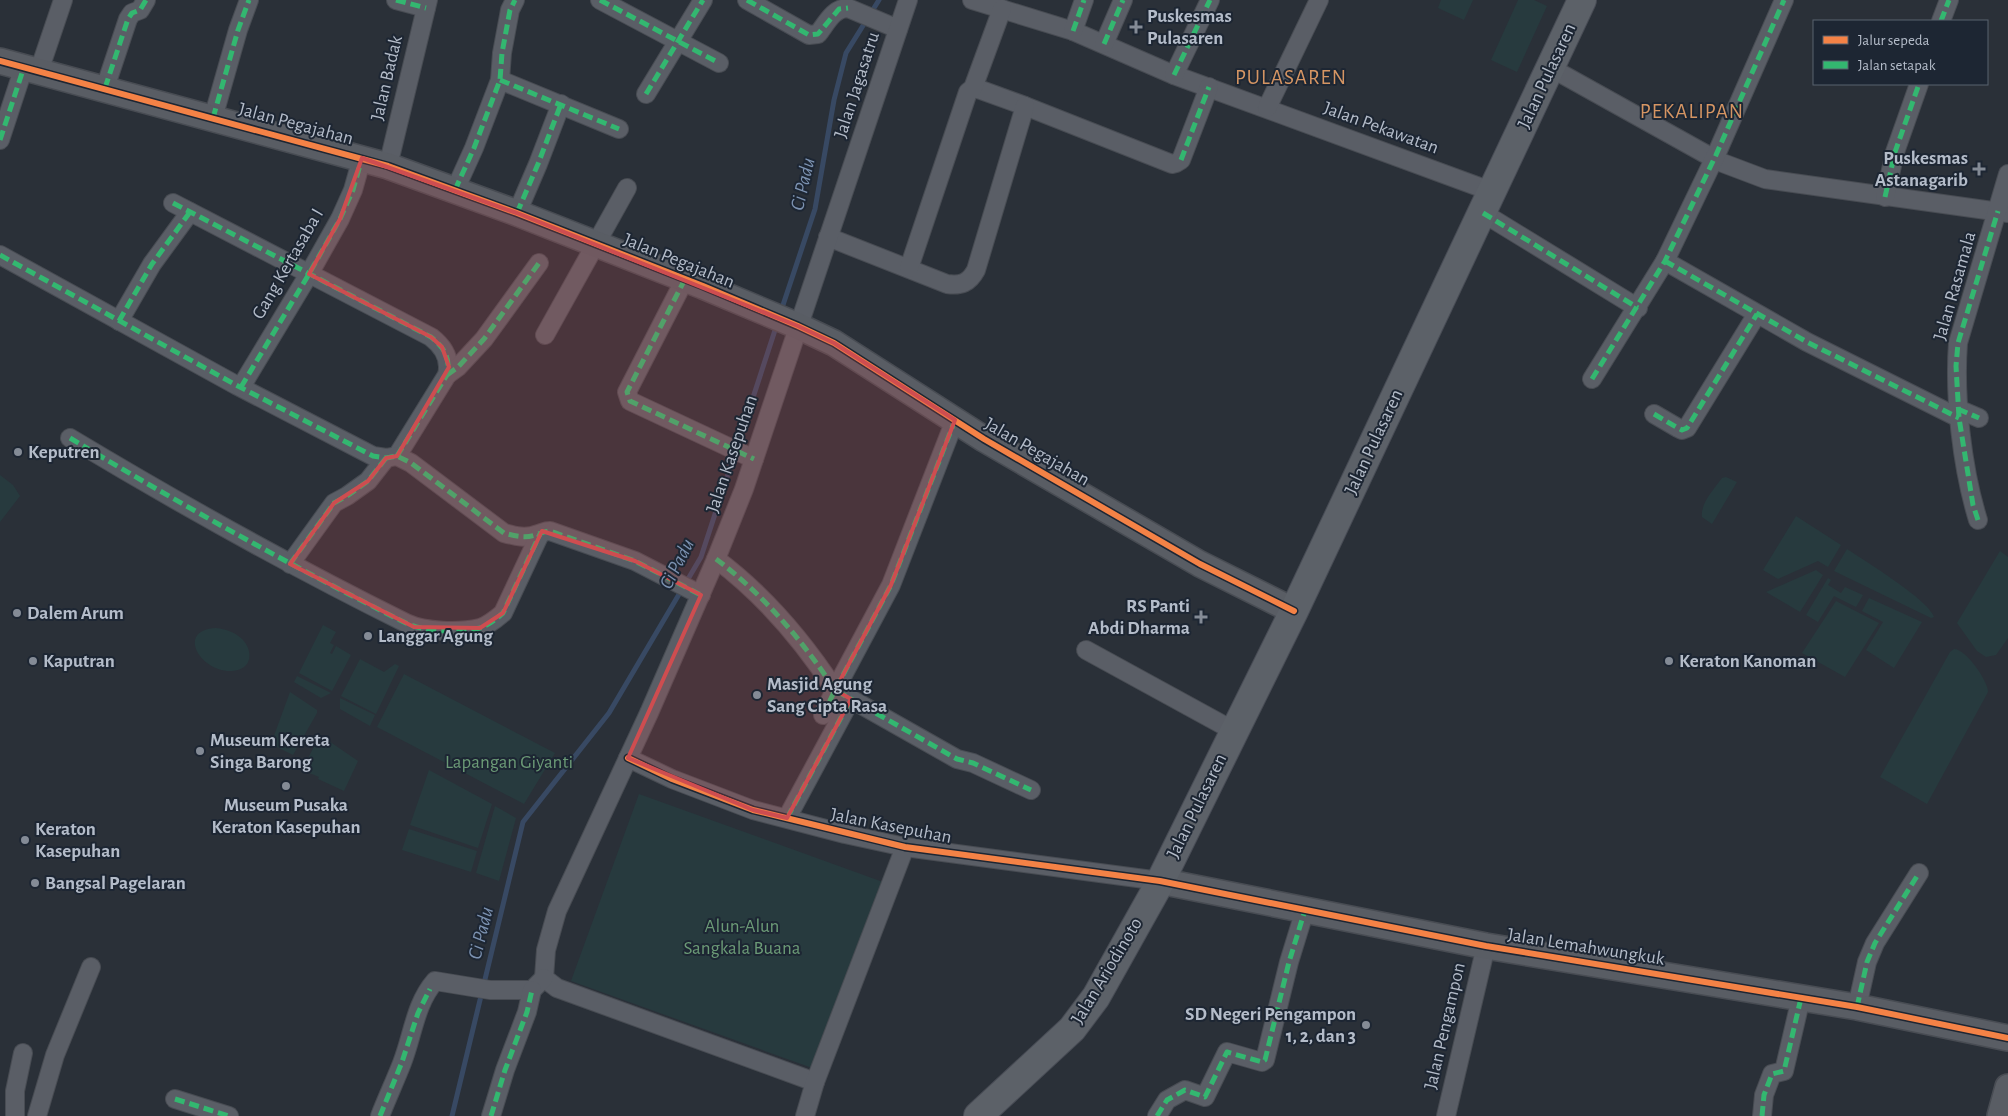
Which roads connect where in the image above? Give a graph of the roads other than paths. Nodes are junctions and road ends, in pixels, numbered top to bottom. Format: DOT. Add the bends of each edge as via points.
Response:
graph roads {
  1 [pos="63,0"];
  2 [pos="146,0"];
  3 [pos="249,0"];
  4 [pos="396,0"];
  5 [pos="515,0"];
  6 [pos="600,0"];
  7 [pos="703,0"];
  8 [pos="747,0"];
  9 [pos="908,0"];
  10 [pos="972,0"];
  11 [pos="1084,0"];
  12 [pos="1123,0"];
  13 [pos="1210,0"];
  14 [pos="1319,0"];
  15 [pos="1582,0"];
  16 [pos="1784,0"];
  17 [pos="1949,0"];
  18 [pos="427,4"];
  19 [pos="1002,9"];
  20 [pos="1941,20"];
  21 [pos="892,26"];
  22 [pos="1073,31"];
  23 [pos="678,41"];
  24 [pos="1104,44"];
  25 [pos="0,61"];
  26 [pos="719,63"];
  27 [pos="1551,68"];
  28 [pos="32,69"];
  29 [pos="1174,75"];
  30 [pos="500,80"];
  31 [pos="1919,85"];
  32 [pos="1209,87"];
  33 [pos="105,88"];
  34 [pos="973,88"];
  35 [pos="646,94"];
  36 [pos="561,104"];
  37 [pos="1025,106"];
  38 [pos="1267,108"];
  39 [pos="213,118"];
  40 [pos="619,129"];
  41 [pos="0,140"];
  42 [pos="362,158"];
  43 [pos="1714,159"];
  44 [pos="388,166"];
  45 [pos="2008,174"];
  46 [pos="627,188"];
  47 [pos="455,190"];
  48 [pos="1885,197"];
  49 [pos="173,203"];
  50 [pos="1488,203"];
  51 [pos="190,212"];
  52 [pos="2003,212"];
  53 [pos="517,213"];
  54 [pos="828,237"];
  55 [pos="595,244"];
  56 [pos="0,255"];
  57 [pos="1665,261"];
  58 [pos="539,263"];
  59 [pos="909,268"];
  60 [pos="309,274"];
  61 [pos="685,279"];
  62 [pos="1638,308"];
  63 [pos="1757,314"];
  64 [pos="119,321"];
  65 [pos="785,321"];
  66 [pos="545,335"];
  67 [pos="447,375"];
  68 [pos="1592,379"];
  69 [pos="241,388"];
  70 [pos="1959,413"];
  71 [pos="1654,414"];
  72 [pos="1979,418"];
  73 [pos="955,420"];
  74 [pos="70,438"];
  75 [pos="745,455"];
  76 [pos="391,457"];
  77 [pos="1978,520"];
  78 [pos="540,534"];
  79 [pos="716,559"];
  80 [pos="290,564"];
  81 [pos="696,592"];
  82 [pos="1294,611"];
  83 [pos="1086,650"];
  84 [pos="835,690"];
  85 [pos="851,698"];
  86 [pos="824,715"];
  87 [pos="1234,731"];
  88 [pos="628,758"];
  89 [pos="1031,790"];
  90 [pos="787,818"];
  91 [pos="905,847"];
  92 [pos="1919,873"];
  93 [pos="1160,881"];
  94 [pos="1305,910"];
  95 [pos="1486,946"];
  96 [pos="91,967"];
  97 [pos="544,978"];
  98 [pos="532,990"];
  99 [pos="1801,998"];
  100 [pos="1857,1007"];
  101 [pos="2008,1038"];
  102 [pos="23,1053"];
  103 [pos="815,1082"];
  104 [pos="2008,1086"];
  105 [pos="175,1099"];
  106 [pos="15,1116"];
  107 [pos="37,1116"];
  108 [pos="229,1116"];
  109 [pos="380,1116"];
  110 [pos="491,1116"];
  111 [pos="805,1116"];
  112 [pos="978,1116"];
  113 [pos="1157,1116"];
  114 [pos="1446,1116"];
  115 [pos="1762,1116"];
  116 [pos="2000,1116"];
  1 -- 28 [label="street"];
  2 -- 33 [label="street" via="140,10 128,19"];
  3 -- 39 [label="street"];
  4 -- 18 [label="street"];
  5 -- 30 [label="street" via="503,45"];
  6 -- 23 [label="street"];
  7 -- 23 [label="street"];
  8 -- 21 [label="street" via="808,35 818,34 839,9 848,8"];
  9 -- 21 [label="street, Jalan Jagasatru"];
  10 -- 19 [label="street, Jalan Pekawatan"];
  11 -- 22 [label="street"];
  12 -- 24 [label="street"];
  13 -- 29 [label="street"];
  14 -- 38 [label="street"];
  15 -- 27 [label="main road, Jalan Pulasaren"];
  16 -- 43 [label="street"];
  17 -- 20 [label="street"];
  18 -- 44 [label="street, Jalan Badak"];
  19 -- 22 [label="street, Jalan Pekawatan"];
  19 -- 34 [label="street"];
  21 -- 54 [label="street, Jalan Jagasatru"];
  22 -- 24 [label="street, Jalan Pekawatan"];
  23 -- 26 [label="street"];
  23 -- 35 [label="street"];
  24 -- 29 [label="street, Jalan Pekawatan"];
  25 -- 28 [label="street, Jalan Pegajahan"];
  27 -- 43 [label="street"];
  27 -- 50 [label="main road, Jalan Pulasaren"];
  28 -- 33 [label="street, Jalan Pegajahan"];
  28 -- 41 [label="street"];
  29 -- 32 [label="street, Jalan Pekawatan"];
  30 -- 36 [label="street"];
  30 -- 47 [label="street"];
  31 -- 48 [label="street" via="1895,152"];
  32 -- 37 [label="street" via="1181,160 1176,164"];
  32 -- 38 [label="street, Jalan Pekawatan"];
  33 -- 39 [label="street, Jalan Pegajahan"];
  34 -- 37 [label="street"];
  34 -- 59 [label="street" via="968,92"];
  36 -- 40 [label="street"];
  36 -- 53 [label="street"];
  37 -- 59 [label="street" via="971,278 963,284 947,284"];
  38 -- 50 [label="street, Jalan Pekawatan"];
  39 -- 42 [label="street, Jalan Pegajahan"];
  42 -- 44 [label="street, Jalan Pegajahan"];
  42 -- 60 [label="street, Gang Kertasaba I" via="340,219"];
  43 -- 48 [label="street" via="1765,179"];
  43 -- 57 [label="street"];
  44 -- 47 [label="street, Jalan Pegajahan"];
  45 -- 52 [label="street, Jalan Rasamala"];
  46 -- 55 [label="street"];
  47 -- 53 [label="street, Jalan Pegajahan"];
  48 -- 52 [label="street"];
  49 -- 51 [label="street"];
  50 -- 62 [label="street, Jalan Pekawatan"];
  50 -- 82 [label="main road, Jalan Pulasaren"];
  51 -- 60 [label="street"];
  51 -- 64 [label="street" via="166,242"];
  52 -- 70 [label="street, Jalan Rasamala" via="1958,343"];
  53 -- 55 [label="street, Jalan Pegajahan"];
  54 -- 59 [label="street"];
  54 -- 65 [label="street, Jalan Jagasatru"];
  55 -- 61 [label="street, Jalan Pegajahan"];
  55 -- 66 [label="street"];
  56 -- 64 [label="street"];
  57 -- 62 [label="street"];
  57 -- 63 [label="street"];
  58 -- 67 [label="street" via="484,339"];
  60 -- 67 [label="street" via="431,337 442,347 448,360"];
  60 -- 69 [label="street, Gang Kertasaba I"];
  61 -- 65 [label="street, Jalan Pegajahan"];
  61 -- 75 [label="street" via="627,392 628,396 630,400"];
  62 -- 68 [label="street"];
  63 -- 70 [label="street" via="1807,342"];
  63 -- 71 [label="street" via="1687,428 1682,430"];
  64 -- 69 [label="street"];
  65 -- 73 [label="street, Jalan Pegajahan" via="834,343"];
  65 -- 75 [label="street, Jalan Kasepuhan"];
  67 -- 76 [label="street"];
  69 -- 76 [label="street" via="373,456"];
  70 -- 72 [label="street"];
  70 -- 77 [label="street, Jalan Rasamala"];
  73 -- 82 [label="street, Jalan Pegajahan" via="1200,564"];
  73 -- 84 [label="street" via="891,585"];
  74 -- 80 [label="street"];
  75 -- 79 [label="street, Jalan Kasepuhan" via="744,488"];
  76 -- 78 [label="street" via="411,463 504,533 517,537"];
  76 -- 80 [label="street" via="368,481 334,503"];
  78 -- 80 [label="street" via="503,613 480,628 443,630 414,627"];
  78 -- 81 [label="street" via="550,531 635,561"];
  79 -- 81 [label="street, Jalan Kasepuhan"];
  79 -- 84 [label="street" via="764,600"];
  81 -- 88 [label="street, Jalan Kasepuhan"];
  82 -- 87 [label="main road, Jalan Pulasaren"];
  83 -- 87 [label="street"];
  84 -- 85 [label="street"];
  84 -- 86 [label="street"];
  85 -- 89 [label="street" via="957,759"];
  85 -- 90 [label="street"];
  87 -- 93 [label="main road, Jalan Pulasaren"];
  88 -- 90 [label="street, Jalan Kasepuhan" via="753,810"];
  88 -- 97 [label="street, Jalan Kasepuhan" via="557,911 546,950"];
  90 -- 91 [label="street, Jalan Kasepuhan"];
  91 -- 93 [label="street, Jalan Kasepuhan"];
  91 -- 103 [label="street, Jalan Kasepuhan"];
  92 -- 100 [label="street" via="1875,942"];
  93 -- 94 [label="street, Jalan Lemahwungkuk"];
  93 -- 112 [label="main road, Jalan Ariodinoto" via="1096,997 1072,1030"];
  94 -- 95 [label="street, Jalan Lemahwungkuk"];
  94 -- 113 [label="street" via="1265,1060 1262,1062 1227,1052 1205,1097 1185,1090 1167,1100"];
  95 -- 99 [label="street, Jalan Lemahwungkuk"];
  95 -- 114 [label="street, Jalan Pengampon"];
  96 -- 107 [label="street" via="55,1056"];
  97 -- 98 [label="street"];
  97 -- 103 [label="street" via="557,988"];
  98 -- 109 [label="street" via="484,989 435,982 418,1013"];
  98 -- 110 [label="street"];
  99 -- 100 [label="street, Jalan Lemahwungkuk"];
  99 -- 115 [label="street" via="1784,1071 1772,1074 1764,1095"];
  100 -- 101 [label="street, Jalan Lemahwungkuk"];
  102 -- 106 [label="street" via="15,1091"];
  103 -- 111 [label="street, Jalan Kasepuhan"];
  104 -- 116 [label="street"];
  105 -- 108 [label="street"];
}
